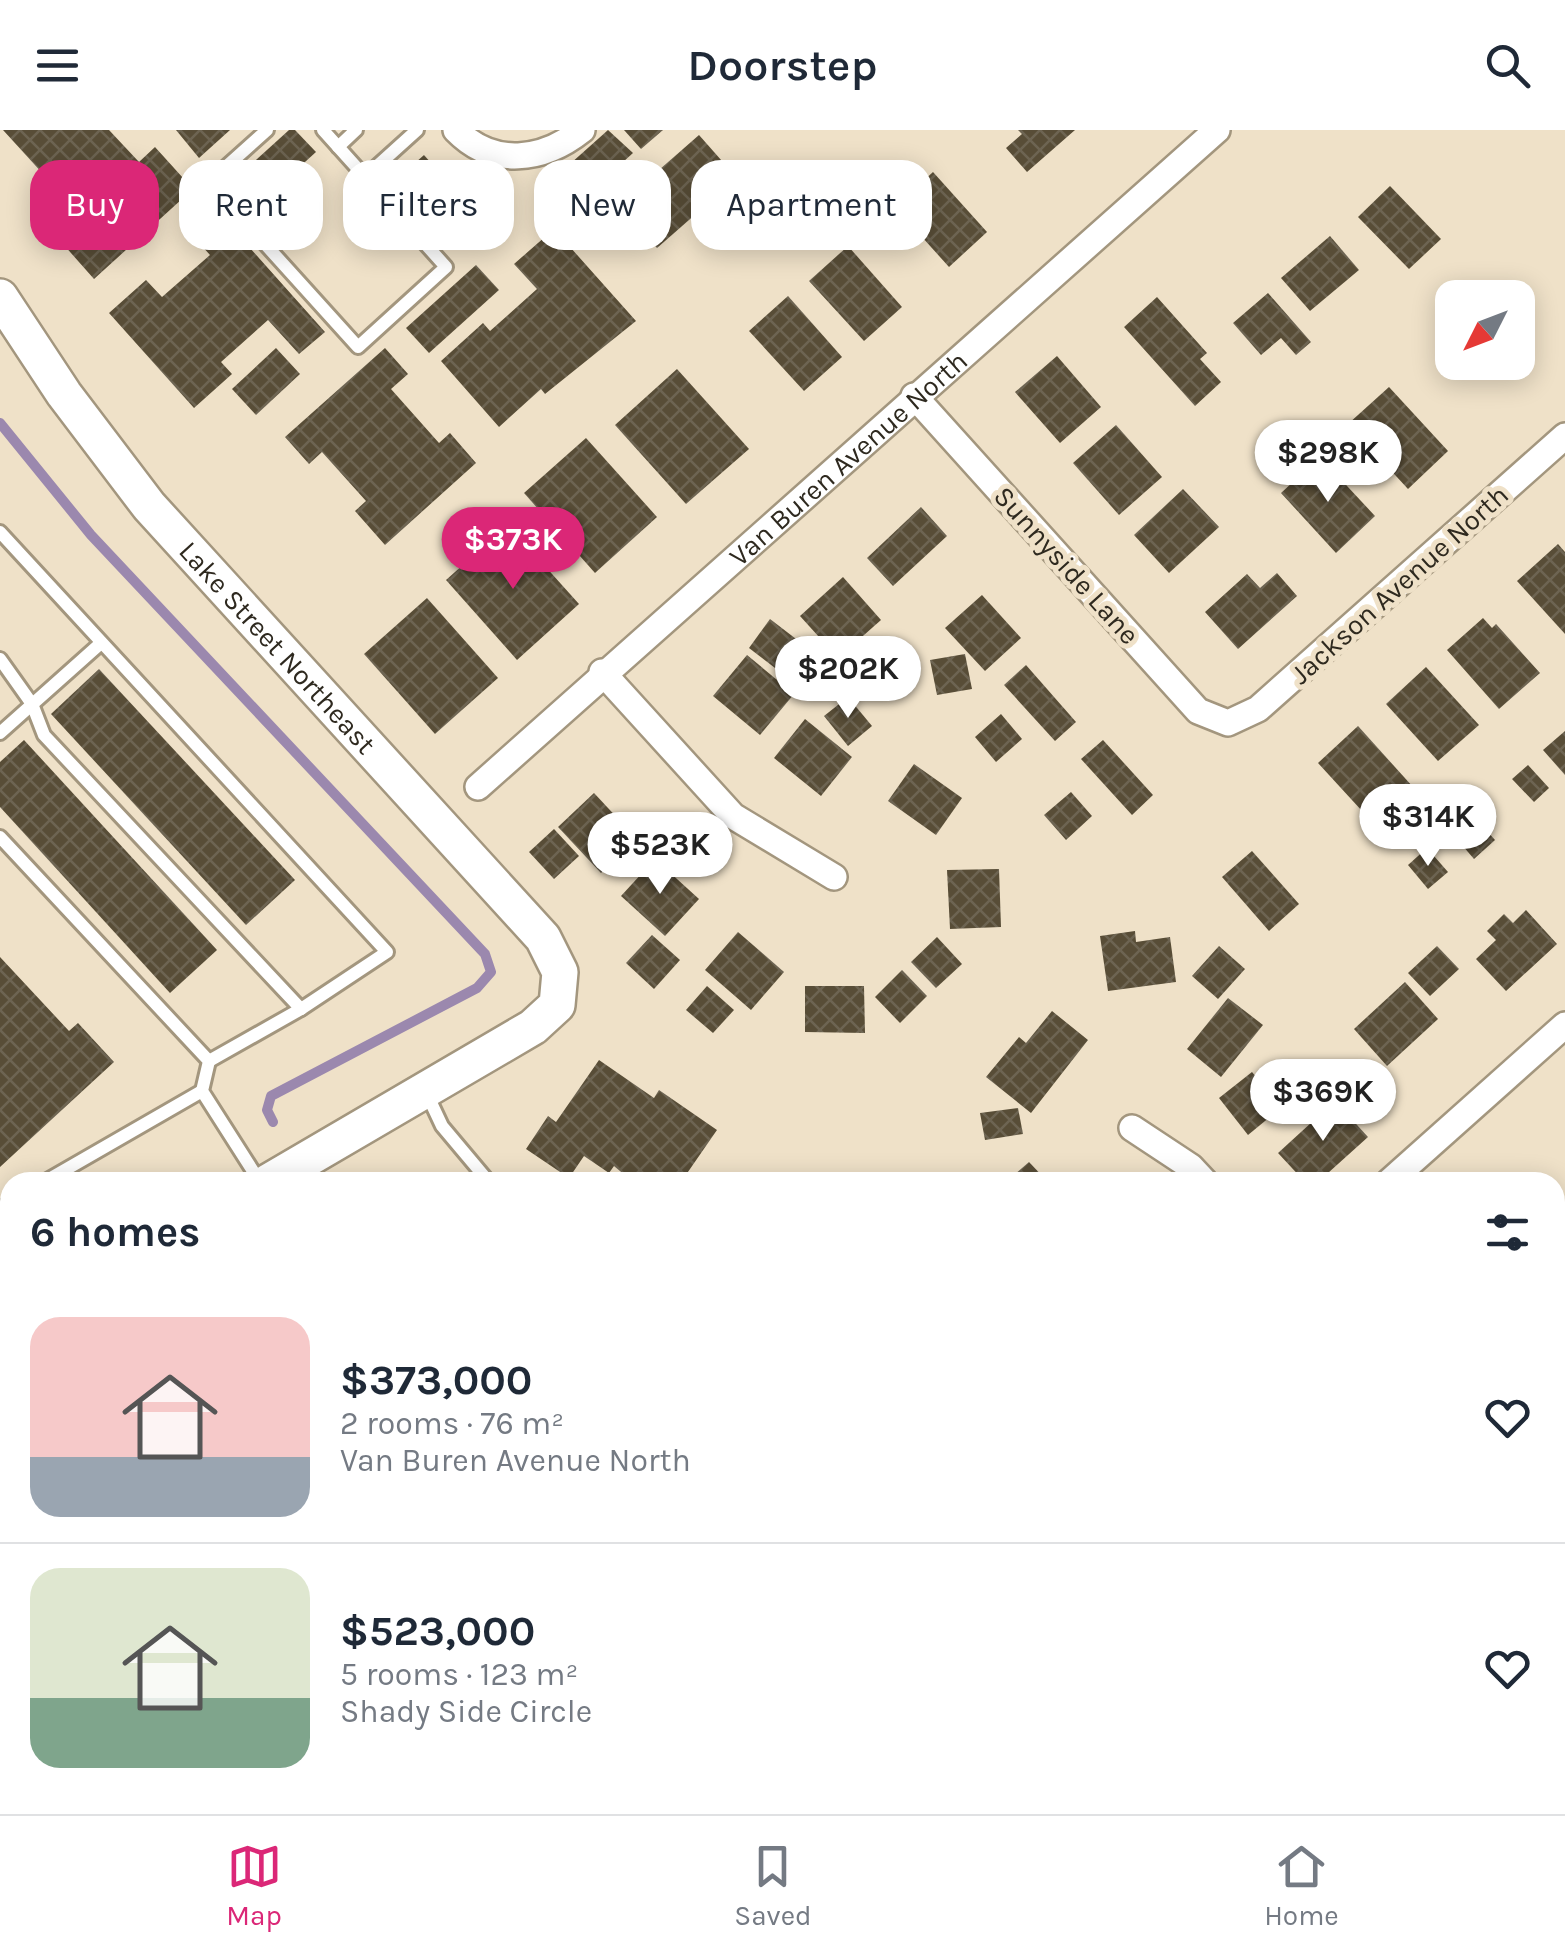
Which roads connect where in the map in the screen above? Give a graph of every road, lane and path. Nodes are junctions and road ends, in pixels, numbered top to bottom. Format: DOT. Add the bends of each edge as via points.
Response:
graph roads {
  1 [pos="267,130"];
  2 [pos="323,130"];
  3 [pos="356,130"];
  4 [pos="417,130"];
  5 [pos="456,130"];
  6 [pos="582,130"];
  7 [pos="1217,130"];
  8 [pos="338,147"];
  9 [pos="350,160"];
  10 [pos="384,160"];
  11 [pos="431,250"];
  12 [pos="5,318"];
  13 [pos="914,396"];
  14 [pos="1565,436"];
  15 [pos="0,532"];
  16 [pos="101,643"];
  17 [pos="0,660"];
  18 [pos="602,672"];
  19 [pos="32,704"];
  20 [pos="1228,723"];
  21 [pos="0,733"];
  22 [pos="478,787"];
  23 [pos="0,837"];
  24 [pos="834,877"];
  25 [pos="301,1010"];
  26 [pos="1565,1025"];
  27 [pos="208,1062"];
  28 [pos="202,1092"];
  29 [pos="426,1092"];
  30 [pos="1132,1128"];
  31 [pos="62,1172"];
  32 [pos="254,1172"];
  33 [pos="286,1172"];
  34 [pos="480,1172"];
  35 [pos="1196,1172"];
  36 [pos="1400,1172"];
  1 -- 11 [label="lane" via="210,182 358,347 446,267"];
  2 -- 8 [label="lane"];
  3 -- 8 [label="lane"];
  4 -- 10 [label="lane"];
  5 -- 6 [label="street" via="474,145 514,157 561,145"];
  7 -- 13 [label="street, Van Buren Avenue North"];
  8 -- 9 [label="lane"];
  12 -- 29 [label="street, Lake Street Northeast" via="149,506 555,956 560,989 548,1016"];
  13 -- 18 [label="street, Van Buren Avenue North"];
  13 -- 20 [label="street, Sunnyside Lane" via="1198,710"];
  14 -- 20 [label="street, Jackson Avenue North" via="1258,710"];
  15 -- 16 [label="lane"];
  16 -- 19 [label="lane"];
  16 -- 25 [label="lane" via="387,952"];
  17 -- 19 [label="lane"];
  18 -- 22 [label="street, Van Buren Avenue North"];
  18 -- 24 [label="street" via="734,816"];
  19 -- 21 [label="lane"];
  19 -- 25 [label="lane" via="44,734"];
  23 -- 27 [label="lane"];
  25 -- 27 [label="lane"];
  26 -- 36 [label="street"];
  27 -- 28 [label="lane"];
  28 -- 31 [label="lane"];
  28 -- 32 [label="lane"];
  29 -- 33 [label="street"];
  29 -- 34 [label="lane" via="442,1126"];
  30 -- 35 [label="street"];
}
